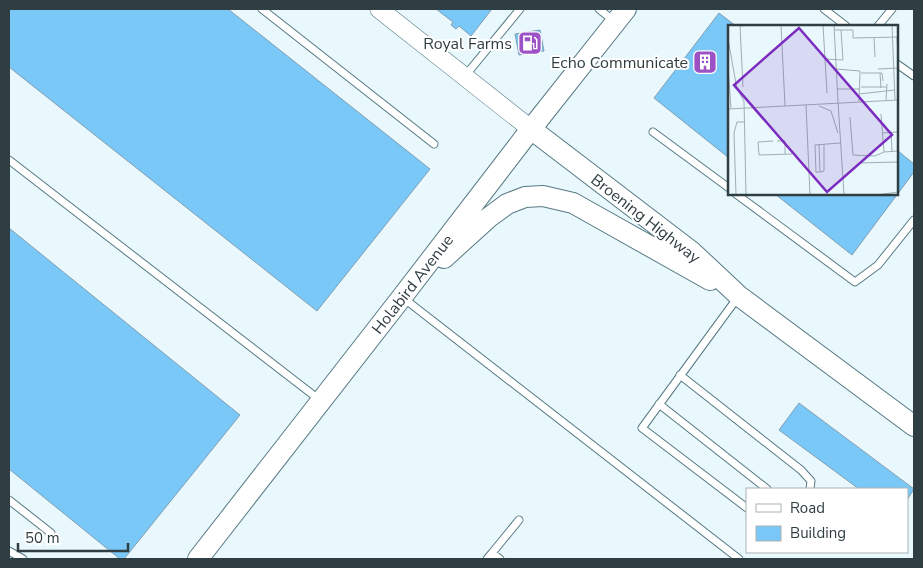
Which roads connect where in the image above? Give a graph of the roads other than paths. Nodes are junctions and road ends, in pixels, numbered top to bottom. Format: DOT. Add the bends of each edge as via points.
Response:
graph roads {
  1 [pos="262,9"];
  2 [pos="379,9"];
  3 [pos="520,9"];
  4 [pos="599,9"];
  5 [pos="824,9"];
  6 [pos="892,9"];
  7 [pos="621,15"];
  8 [pos="845,25"];
  9 [pos="879,25"];
  10 [pos="898,65"];
  11 [pos="465,76"];
  12 [pos="914,76"];
  13 [pos="531,129"];
  14 [pos="653,132"];
  15 [pos="434,144"];
  16 [pos="9,160"];
  17 [pos="728,187"];
  18 [pos="737,195"];
  19 [pos="914,220"];
  20 [pos="739,296"];
  21 [pos="402,297"];
  22 [pos="680,375"];
  23 [pos="321,401"];
  24 [pos="659,404"];
  25 [pos="914,426"];
  26 [pos="766,488"];
  27 [pos="810,488"];
  28 [pos="9,500"];
  29 [pos="746,507"];
  30 [pos="520,520"];
  31 [pos="51,533"];
  32 [pos="9,551"];
  33 [pos="490,556"];
  34 [pos="23,559"];
  35 [pos="198,559"];
  36 [pos="500,559"];
  37 [pos="739,559"];
  1 -- 15 [label="lane"];
  2 -- 11 [label="street, Broening Highway"];
  3 -- 11 [label="lane"];
  4 -- 7 [label="lane"];
  5 -- 8 [label="lane"];
  6 -- 9 [label="lane"];
  7 -- 13 [label="main road, Holabird Avenue"];
  10 -- 12 [label="lane"];
  11 -- 13 [label="street, Broening Highway"];
  13 -- 20 [label="main road, Broening Highway" via="692,252"];
  13 -- 21 [label="main road, Holabird Avenue"];
  14 -- 17 [label="lane"];
  16 -- 23 [label="lane"];
  18 -- 19 [label="lane" via="855,282 878,265"];
  20 -- 21 [label="main road" via="573,204 543,196 525,197 507,204"];
  20 -- 22 [label="lane"];
  20 -- 25 [label="main road, Broening Highway"];
  21 -- 23 [label="main road, Holabird Avenue"];
  21 -- 37 [label="lane"];
  22 -- 24 [label="lane"];
  22 -- 27 [label="lane" via="801,470 811,481"];
  23 -- 35 [label="main road, Holabird Avenue"];
  24 -- 26 [label="lane"];
  24 -- 29 [label="lane" via="642,428"];
  28 -- 31 [label="lane"];
  30 -- 33 [label="lane"];
  32 -- 34 [label="lane"];
  33 -- 36 [label="lane"];
}
